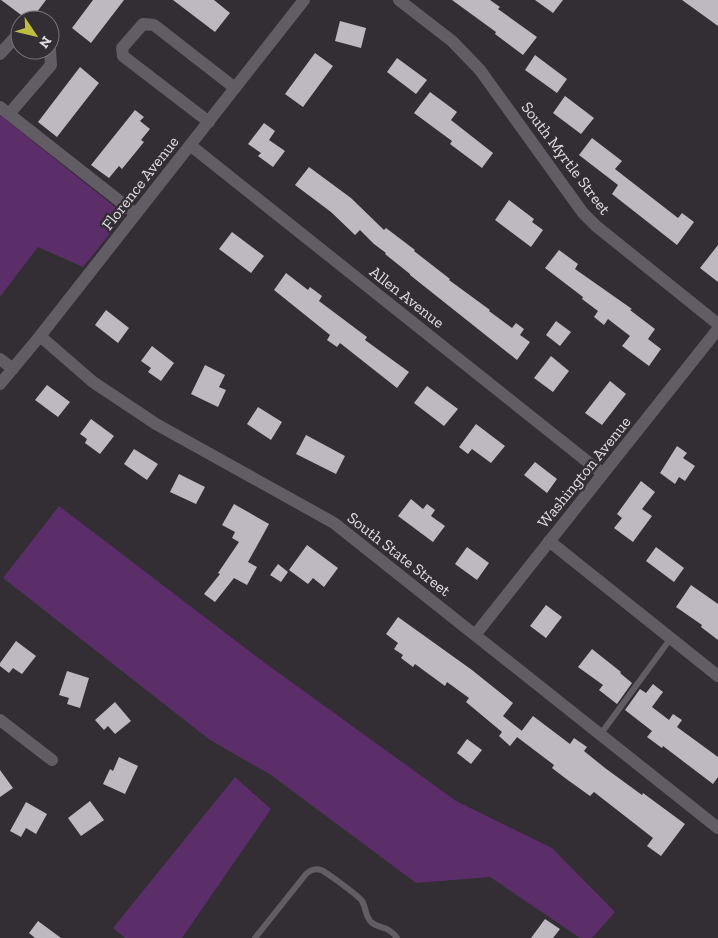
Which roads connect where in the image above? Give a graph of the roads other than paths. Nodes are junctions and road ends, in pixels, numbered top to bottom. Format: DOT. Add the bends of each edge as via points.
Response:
graph roads {
  1 [pos="304,0"];
  2 [pos="398,0"];
  3 [pos="10,43"];
  4 [pos="0,54"];
  5 [pos="51,60"];
  6 [pos="235,88"];
  7 [pos="4,110"];
  8 [pos="209,122"];
  9 [pos="190,146"];
  10 [pos="136,214"];
  11 [pos="718,324"];
  12 [pos="718,329"];
  13 [pos="40,336"];
  14 [pos="0,359"];
  15 [pos="13,369"];
  16 [pos="0,384"];
  17 [pos="603,474"];
  18 [pos="549,541"];
  19 [pos="475,635"];
  20 [pos="671,638"];
  21 [pos="718,676"];
  22 [pos="0,720"];
  23 [pos="600,735"];
  24 [pos="52,760"];
  25 [pos="718,828"];
  26 [pos="255,938"];
  27 [pos="397,938"];
  1 -- 6 [label="street, Florence Avenue"];
  2 -- 11 [label="street, South Myrtle Street" via="452,41 480,70 583,213"];
  3 -- 4 [label="street"];
  5 -- 7 [label="street" via="51,65"];
  6 -- 8 [label="street, Florence Avenue"];
  6 -- 8 [label="street" via="154,25 143,24 122,48 123,56"];
  7 -- 10 [label="street"];
  8 -- 9 [label="street, Florence Avenue"];
  9 -- 10 [label="street, Florence Avenue"];
  9 -- 17 [label="street, Allen Avenue"];
  10 -- 13 [label="street, Florence Avenue"];
  12 -- 17 [label="street, Washington Avenue"];
  13 -- 15 [label="street, Florence Avenue"];
  13 -- 19 [label="street, South State Street" via="94,382 156,424 334,523"];
  14 -- 15 [label="street"];
  15 -- 16 [label="street, Florence Avenue"];
  17 -- 18 [label="street, Washington Avenue"];
  18 -- 19 [label="street, Washington Avenue"];
  18 -- 20 [label="street"];
  19 -- 23 [label="street, South State Street"];
  20 -- 21 [label="street"];
  20 -- 23 [label="lane"];
  22 -- 24 [label="street"];
  23 -- 25 [label="street, South State Street"];
  26 -- 27 [label="lane" via="311,870 326,873 362,901 371,922 389,929"];
}
